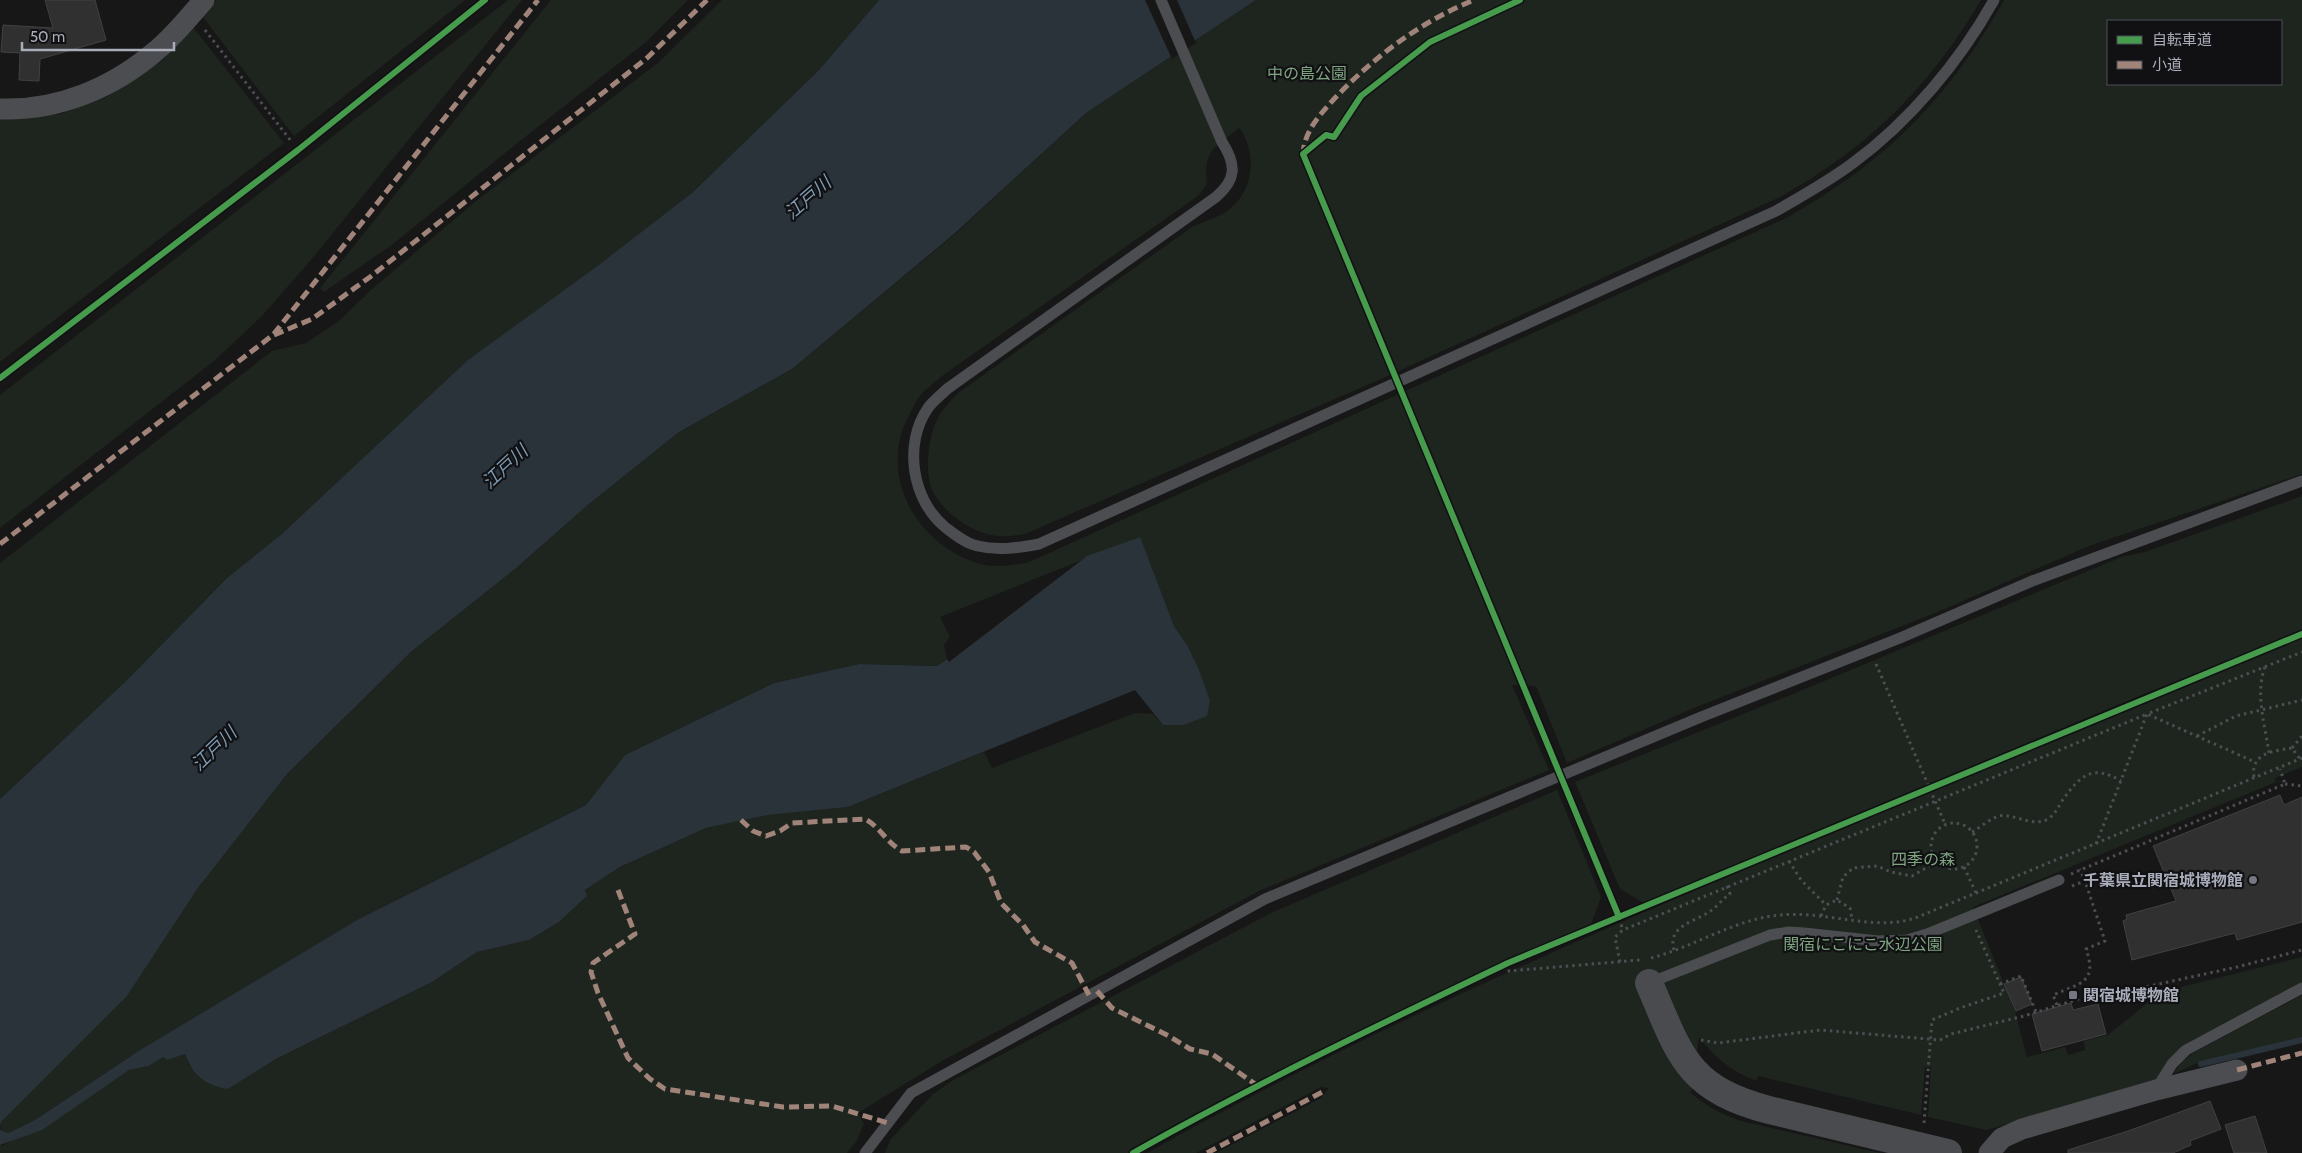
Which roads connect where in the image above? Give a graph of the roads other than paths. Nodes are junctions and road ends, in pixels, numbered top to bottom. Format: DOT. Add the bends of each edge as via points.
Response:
graph roads {
  1 [pos="1161,0"];
  2 [pos="1994,0"];
  3 [pos="196,9"];
  4 [pos="0,109"];
  5 [pos="2302,481"];
  6 [pos="2059,880"];
  7 [pos="1649,983"];
  8 [pos="2302,988"];
  9 [pos="2237,1070"];
  10 [pos="2156,1090"];
  11 [pos="865,1153"];
  12 [pos="1948,1153"];
  13 [pos="1989,1153"];
  1 -- 2 [label="lane" via="1230,154 1233,168 1228,187 947,389 928,408 914,450 915,477 921,498 936,520 976,546 1012,549 1039,544 1776,211 1827,181 1884,138 1958,54"];
  3 -- 4 [label="street" via="158,50 123,76 71,101 16,110"];
  5 -- 11 [label="lane" via="2032,581 1266,899 911,1093"];
  6 -- 7 [label="lane" via="1907,940 1878,941 1789,932 1750,942"];
  7 -- 12 [label="street" via="1684,1060 1722,1093 1739,1102 1768,1110"];
  8 -- 10 [label="lane" via="2186,1050 2172,1064"];
  9 -- 10 [label="street"];
  10 -- 13 [label="street" via="2013,1132 2002,1138"];
}
